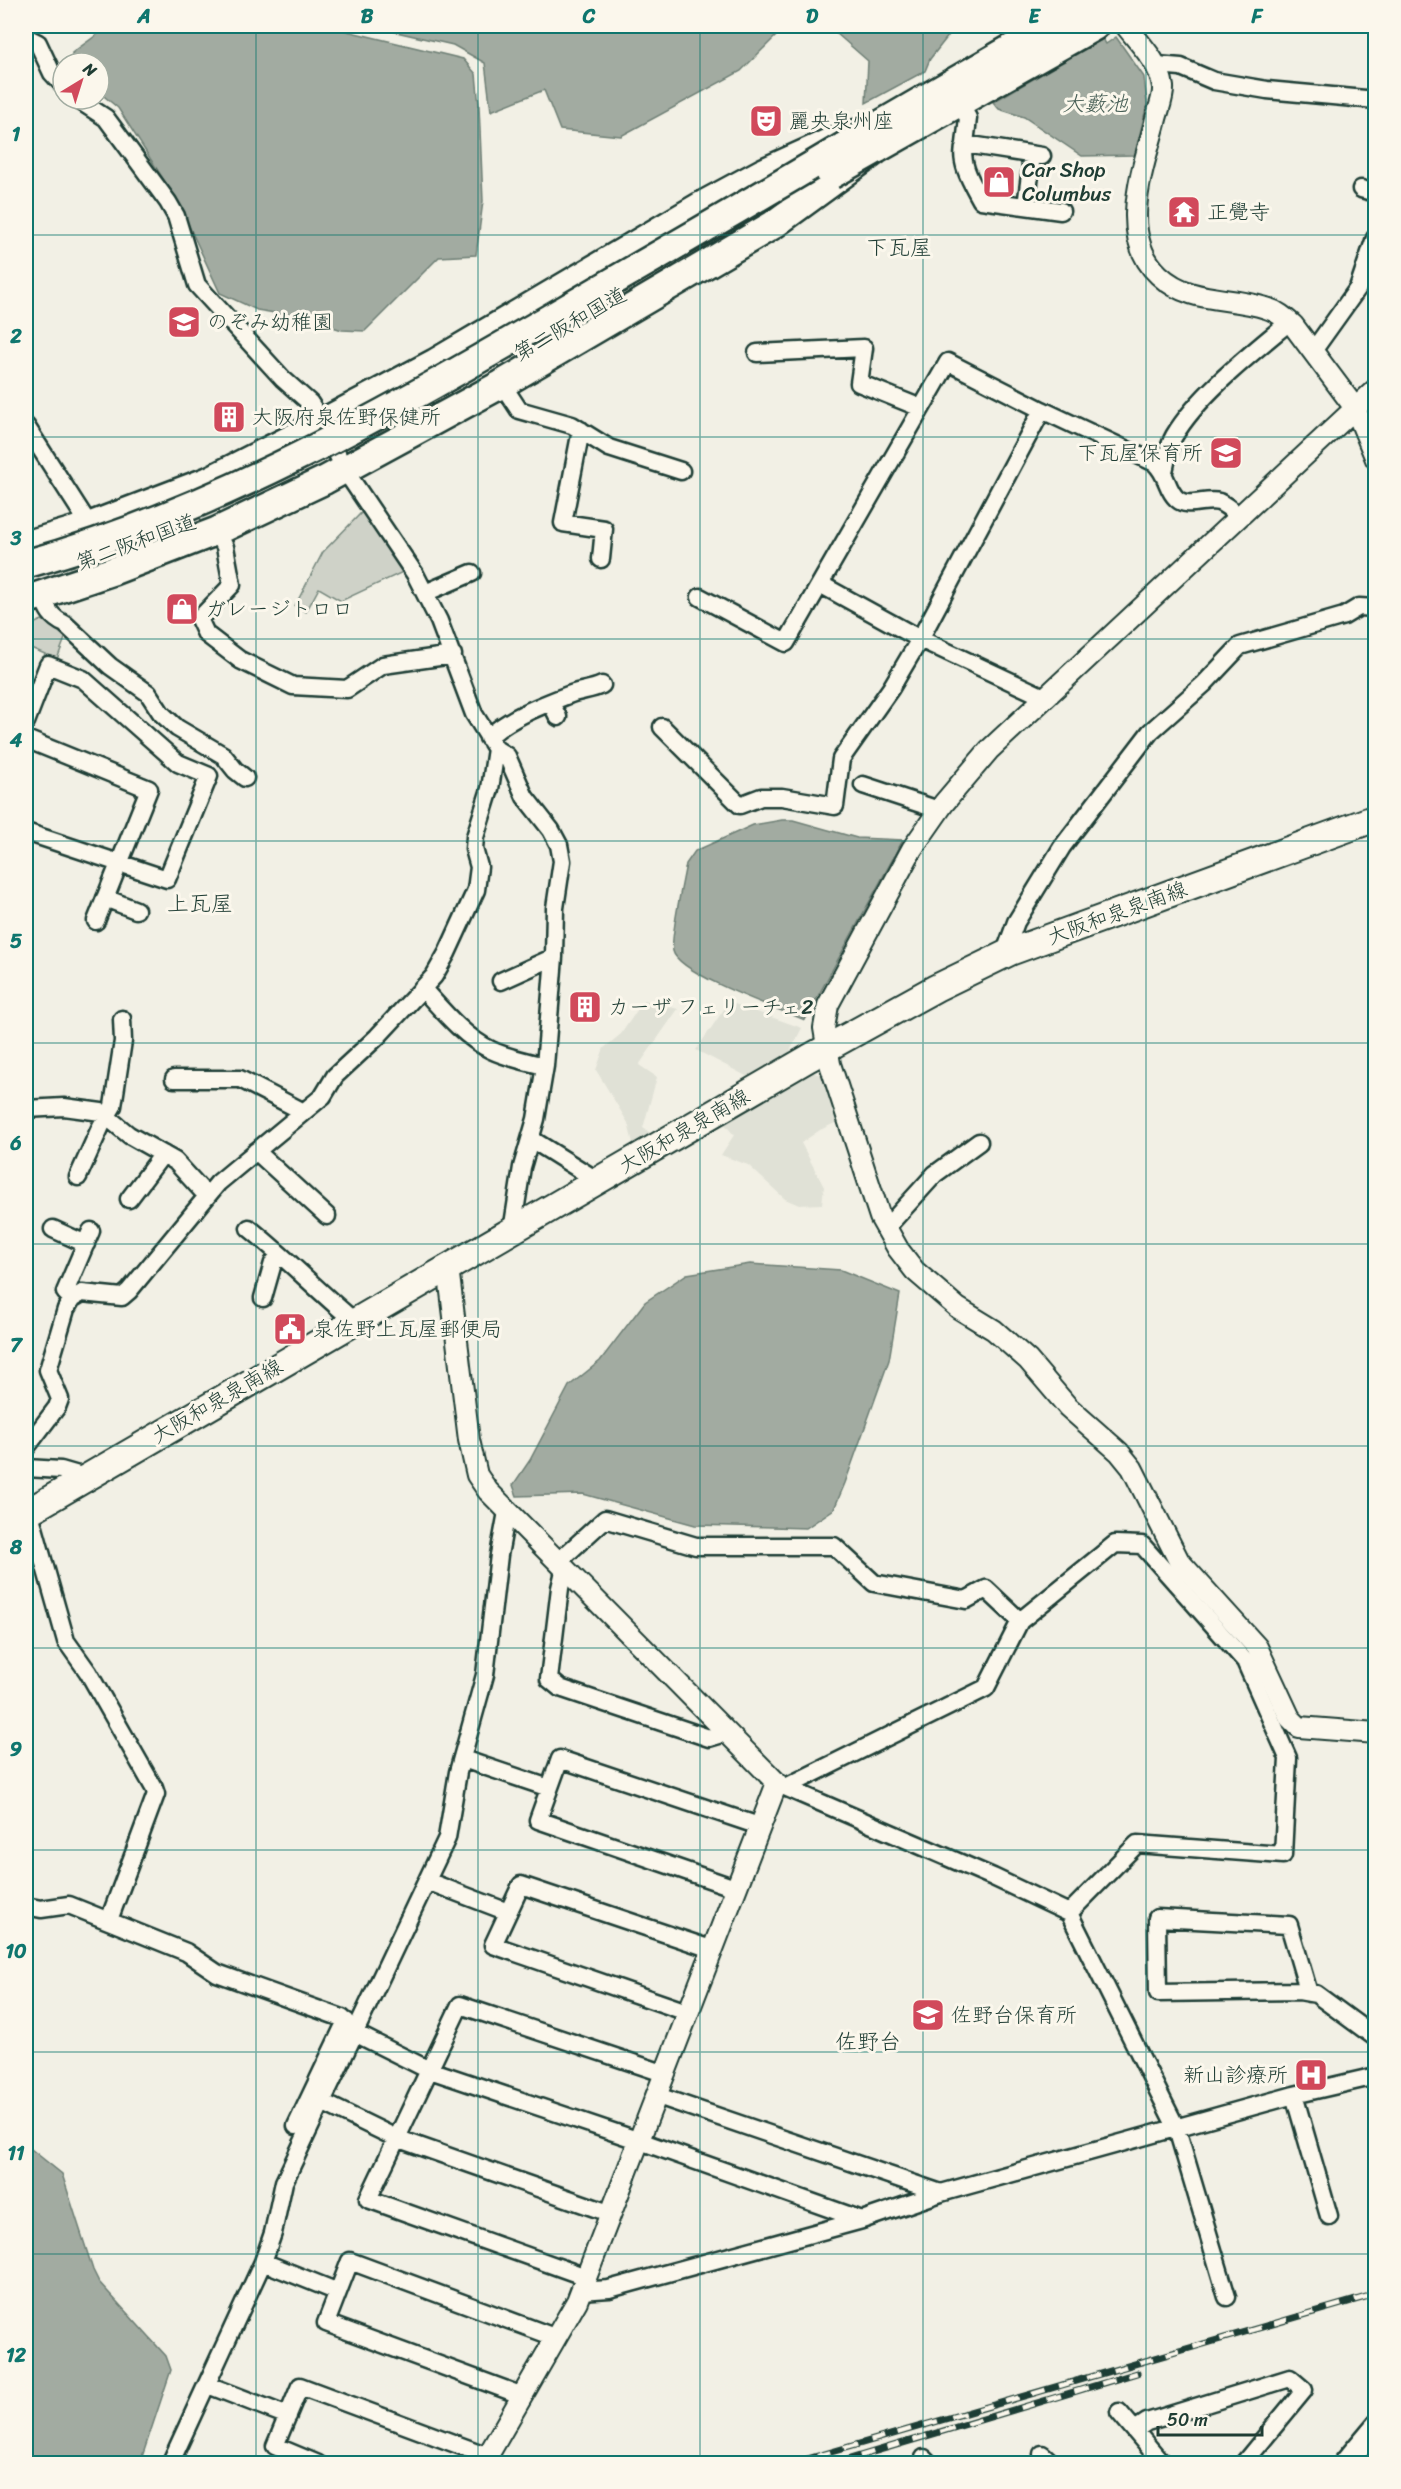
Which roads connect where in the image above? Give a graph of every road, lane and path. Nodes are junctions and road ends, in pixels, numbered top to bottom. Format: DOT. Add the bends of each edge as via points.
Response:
graph roads {
  1 [pos="1050,26"];
  2 [pos="1095,26"];
  3 [pos="1126,26"];
  4 [pos="26,37"];
  5 [pos="1157,65"];
  6 [pos="51,73"];
  7 [pos="1376,100"];
  8 [pos="960,104"];
  9 [pos="95,111"];
  10 [pos="876,138"];
  11 [pos="965,144"];
  12 [pos="1026,206"];
  13 [pos="1061,212"];
  14 [pos="1376,238"];
  15 [pos="1370,269"];
  16 [pos="1289,322"];
  17 [pos="1313,351"];
  18 [pos="757,353"];
  19 [pos="502,384"];
  20 [pos="1368,399"];
  21 [pos="921,408"];
  22 [pos="1042,410"];
  23 [pos="322,423"];
  24 [pos="26,426"];
  25 [pos="580,430"];
  26 [pos="1376,459"];
  27 [pos="344,469"];
  28 [pos="681,471"];
  29 [pos="1164,471"];
  30 [pos="1239,516"];
  31 [pos="90,526"];
  32 [pos="217,531"];
  33 [pos="26,545"];
  34 [pos="601,560"];
  35 [pos="26,564"];
  36 [pos="472,573"];
  37 [pos="820,584"];
  38 [pos="31,592"];
  39 [pos="425,593"];
  40 [pos="700,597"];
  41 [pos="1376,608"];
  42 [pos="920,639"];
  43 [pos="453,655"];
  44 [pos="602,685"];
  45 [pos="1044,697"];
  46 [pos="26,722"];
  47 [pos="662,727"];
  48 [pos="26,739"];
  49 [pos="492,743"];
  50 [pos="245,778"];
  51 [pos="863,785"];
  52 [pos="939,810"];
  53 [pos="1376,818"];
  54 [pos="26,832"];
  55 [pos="120,862"];
  56 [pos="105,897"];
  57 [pos="136,910"];
  58 [pos="96,921"];
  59 [pos="1004,955"];
  60 [pos="554,957"];
  61 [pos="501,981"];
  62 [pos="422,988"];
  63 [pos="122,1019"];
  64 [pos="827,1048"];
  65 [pos="544,1066"];
  66 [pos="174,1079"];
  67 [pos="26,1109"];
  68 [pos="304,1112"];
  69 [pos="107,1116"];
  70 [pos="531,1139"];
  71 [pos="979,1142"];
  72 [pos="256,1151"];
  73 [pos="163,1155"];
  74 [pos="78,1177"];
  75 [pos="598,1181"];
  76 [pos="207,1196"];
  77 [pos="129,1199"];
  78 [pos="327,1216"];
  79 [pos="249,1228"];
  80 [pos="886,1228"];
  81 [pos="53,1229"];
  82 [pos="512,1231"];
  83 [pos="280,1255"];
  84 [pos="448,1267"];
  85 [pos="72,1299"];
  86 [pos="263,1299"];
  87 [pos="352,1323"];
  88 [pos="26,1448"];
  89 [pos="26,1468"];
  90 [pos="85,1477"];
  91 [pos="27,1512"];
  92 [pos="507,1512"];
  93 [pos="562,1564"];
  94 [pos="1020,1621"];
  95 [pos="726,1733"];
  96 [pos="1376,1733"];
  97 [pos="463,1759"];
  98 [pos="781,1785"];
  99 [pos="549,1788"];
  100 [pos="759,1826"];
  101 [pos="427,1881"];
  102 [pos="735,1888"];
  103 [pos="26,1906"];
  104 [pos="508,1912"];
  105 [pos="1069,1912"];
  106 [pos="109,1920"];
  107 [pos="711,1949"];
  108 [pos="1309,1993"];
  109 [pos="687,2012"];
  110 [pos="351,2027"];
  111 [pos="1376,2038"];
  112 [pos="428,2069"];
  113 [pos="663,2073"];
  114 [pos="1376,2076"];
  115 [pos="655,2095"];
  116 [pos="1294,2095"];
  117 [pos="322,2102"];
  118 [pos="296,2126"];
  119 [pos="1177,2129"];
  120 [pos="396,2138"];
  121 [pos="637,2140"];
  122 [pos="941,2193"];
  123 [pos="609,2213"];
  124 [pos="1329,2217"];
  125 [pos="862,2220"];
  126 [pos="263,2262"];
  127 [pos="583,2284"];
  128 [pos="338,2292"];
  129 [pos="1227,2297"];
  130 [pos="556,2338"];
  131 [pos="208,2385"];
  132 [pos="523,2396"];
  133 [pos="1119,2412"];
  134 [pos="288,2416"];
  135 [pos="1376,2427"];
  136 [pos="1135,2430"];
  137 [pos="485,2460"];
  138 [pos="170,2463"];
  139 [pos="318,2463"];
  140 [pos="1164,2463"];
  141 [pos="1243,2463"];
  142 [pos="1345,2463"];
  1 -- 10 [label="highway, 第二阪和国道"];
  2 -- 8 [label="highway, 第二阪和国道"];
  3 -- 5 [label="street"];
  4 -- 6 [label="street" via="38,44"];
  5 -- 7 [label="street" via="1181,67 1214,81 1267,90"];
  5 -- 16 [label="street" via="1163,89 1138,187 1136,210 1140,243 1147,259 1158,274 1178,289 1195,296 1267,308"];
  8 -- 10 [label="highway, 第二阪和国道"];
  8 -- 11 [label="street" via="968,118"];
  9 -- 23 [label="street" via="106,118 168,202 197,285 310,403"];
  10 -- 19 [label="highway" via="773,225"];
  10 -- 23 [label="highway" via="830,142 712,200 435,363"];
  10 -- 35 [label="highway, 第二阪和国道, bridge" via="818,163 349,430 200,501 117,535"];
  10 -- 38 [label="highway, 第二阪和国道, bridge" via="352,447"];
  11 -- 12 [label="street" via="962,153 981,200"];
  11 -- 12 [label="street" via="1008,144 1036,155"];
  12 -- 13 [label="street"];
  14 -- 15 [label="street"];
  15 -- 17 [label="street"];
  16 -- 17 [label="street"];
  16 -- 29 [label="street" via="1225,376 1185,421 1173,438"];
  17 -- 20 [label="street"];
  18 -- 21 [label="street" via="864,348 859,382"];
  19 -- 25 [label="street" via="519,411"];
  19 -- 27 [label="highway"];
  20 -- 26 [label="street"];
  20 -- 30 [label="street"];
  21 -- 22 [label="street" via="948,362"];
  21 -- 37 [label="street"];
  22 -- 29 [label="street" via="1155,463"];
  22 -- 42 [label="street"];
  23 -- 27 [label="street"];
  23 -- 31 [label="highway" via="208,481"];
  24 -- 31 [label="street"];
  25 -- 28 [label="street" via="609,448"];
  25 -- 34 [label="street" via="563,523 604,529"];
  27 -- 32 [label="highway"];
  27 -- 39 [label="street"];
  29 -- 30 [label="street" via="1178,500 1220,503"];
  30 -- 45 [label="street"];
  31 -- 33 [label="highway"];
  32 -- 38 [label="highway"];
  32 -- 43 [label="street" via="225,546 232,585 199,619 206,634 240,660 293,686 347,689 383,665"];
  36 -- 39 [label="street"];
  37 -- 40 [label="street" via="786,644"];
  37 -- 42 [label="street"];
  38 -- 50 [label="street" via="56,620 148,693 177,728 223,755"];
  39 -- 43 [label="street"];
  41 -- 59 [label="street" via="1359,607 1344,616 1240,646 1150,732 1068,838 1016,922"];
  42 -- 45 [label="street"];
  42 -- 47 [label="street" via="841,759 835,806 771,797 740,805"];
  43 -- 49 [label="street" via="474,714"];
  44 -- 49 [label="street" via="573,693 555,710 499,726"];
  45 -- 52 [label="street" via="988,750"];
  46 -- 55 [label="street" via="48,665 83,679 178,763 208,776 167,879"];
  48 -- 55 [label="street" via="149,789"];
  49 -- 60 [label="street" via="507,756 525,796 559,845 562,874 555,908"];
  49 -- 62 [label="street" via="490,789 474,849 479,867 476,890 447,953"];
  51 -- 52 [label="street"];
  52 -- 64 [label="street" via="912,849 828,1005 824,1023"];
  53 -- 59 [label="main road, 大阪和泉泉南線"];
  54 -- 55 [label="street"];
  55 -- 56 [label="street"];
  56 -- 57 [label="street"];
  56 -- 58 [label="street"];
  59 -- 64 [label="main road, 大阪和泉泉南線"];
  60 -- 61 [label="street"];
  60 -- 65 [label="street"];
  62 -- 65 [label="street" via="473,1039 490,1050"];
  62 -- 68 [label="street"];
  63 -- 69 [label="street" via="123,1041 114,1106"];
  64 -- 75 [label="main road, 大阪和泉泉南線"];
  64 -- 80 [label="street"];
  65 -- 70 [label="street"];
  66 -- 68 [label="street" via="240,1079"];
  67 -- 69 [label="street" via="64,1107"];
  68 -- 72 [label="street"];
  69 -- 73 [label="street" via="129,1135"];
  69 -- 74 [label="street"];
  70 -- 75 [label="street"];
  70 -- 82 [label="street" via="522,1167"];
  71 -- 80 [label="street" via="935,1174"];
  72 -- 76 [label="street"];
  72 -- 78 [label="street"];
  73 -- 76 [label="street" via="175,1161"];
  73 -- 77 [label="street"];
  75 -- 82 [label="main road, 大阪和泉泉南線"];
  76 -- 85 [label="street" via="122,1297 82,1293"];
  79 -- 83 [label="street"];
  80 -- 96 [label="street" via="915,1271 958,1308 1016,1348 1068,1407 1119,1452 1132,1468 1179,1561 1257,1647 1290,1718 1299,1727"];
  81 -- 85 [label="street" via="89,1238 65,1292"];
  82 -- 84 [label="main road, 大阪和泉泉南線"];
  83 -- 86 [label="street" via="273,1263"];
  83 -- 87 [label="street"];
  84 -- 87 [label="main road, 大阪和泉泉南線"];
  84 -- 92 [label="street" via="473,1463 482,1484"];
  85 -- 88 [label="street" via="48,1370 60,1399"];
  87 -- 90 [label="main road, 大阪和泉泉南線"];
  89 -- 90 [label="street" via="61,1470"];
  90 -- 91 [label="main road, 大阪和泉泉南線"];
  91 -- 106 [label="street" via="66,1641 88,1672 156,1794"];
  92 -- 93 [label="street"];
  92 -- 97 [label="street" via="485,1675"];
  93 -- 94 [label="street" via="605,1519 696,1546 834,1546 874,1583 966,1600 986,1589"];
  93 -- 95 [label="street"];
  93 -- 95 [label="street" via="549,1679 560,1688 709,1738"];
  94 -- 98 [label="street" via="987,1688"];
  94 -- 105 [label="street" via="1115,1544 1142,1545 1245,1661 1288,1758 1283,1855 1137,1844"];
  95 -- 98 [label="street"];
  97 -- 99 [label="street"];
  97 -- 101 [label="street" via="447,1838"];
  98 -- 100 [label="street"];
  98 -- 105 [label="street"];
  99 -- 100 [label="street" via="560,1759"];
  99 -- 102 [label="street" via="538,1820"];
  100 -- 102 [label="street"];
  101 -- 104 [label="street"];
  101 -- 110 [label="street"];
  102 -- 107 [label="street"];
  103 -- 106 [label="street" via="41,1909 69,1905"];
  104 -- 107 [label="street" via="520,1885"];
  104 -- 109 [label="street" via="493,1945"];
  105 -- 119 [label="street"];
  106 -- 110 [label="street" via="186,1952 217,1973 342,2018"];
  107 -- 109 [label="street"];
  108 -- 108 [label="street" via="1158,1993 1157,1918 1289,1925"];
  108 -- 111 [label="street"];
  109 -- 113 [label="street"];
  110 -- 112 [label="street"];
  110 -- 117 [label="street"];
  110 -- 118 [label="street"];
  112 -- 113 [label="street" via="460,2005"];
  112 -- 120 [label="street"];
  112 -- 121 [label="street"];
  113 -- 115 [label="street"];
  114 -- 116 [label="street"];
  115 -- 121 [label="street"];
  115 -- 122 [label="street"];
  116 -- 119 [label="street"];
  116 -- 124 [label="street"];
  117 -- 120 [label="street"];
  117 -- 126 [label="street" via="284,2182"];
  119 -- 122 [label="street"];
  119 -- 129 [label="street"];
  120 -- 123 [label="street"];
  120 -- 127 [label="street" via="368,2199"];
  121 -- 123 [label="street"];
  121 -- 125 [label="street"];
  122 -- 125 [label="street"];
  123 -- 127 [label="street"];
  125 -- 127 [label="street" via="609,2289"];
  126 -- 128 [label="street"];
  126 -- 131 [label="street"];
  127 -- 130 [label="street"];
  128 -- 130 [label="street" via="350,2261"];
  128 -- 132 [label="street" via="326,2323"];
  130 -- 132 [label="street"];
  131 -- 134 [label="street"];
  131 -- 138 [label="street"];
  132 -- 137 [label="street"];
  133 -- 136 [label="street"];
  134 -- 137 [label="street" via="300,2386"];
  134 -- 139 [label="street" via="275,2446"];
  135 -- 142 [label="main road"];
  136 -- 140 [label="street"];
  136 -- 141 [label="street" via="1147,2422 1290,2378 1304,2390"];
}
